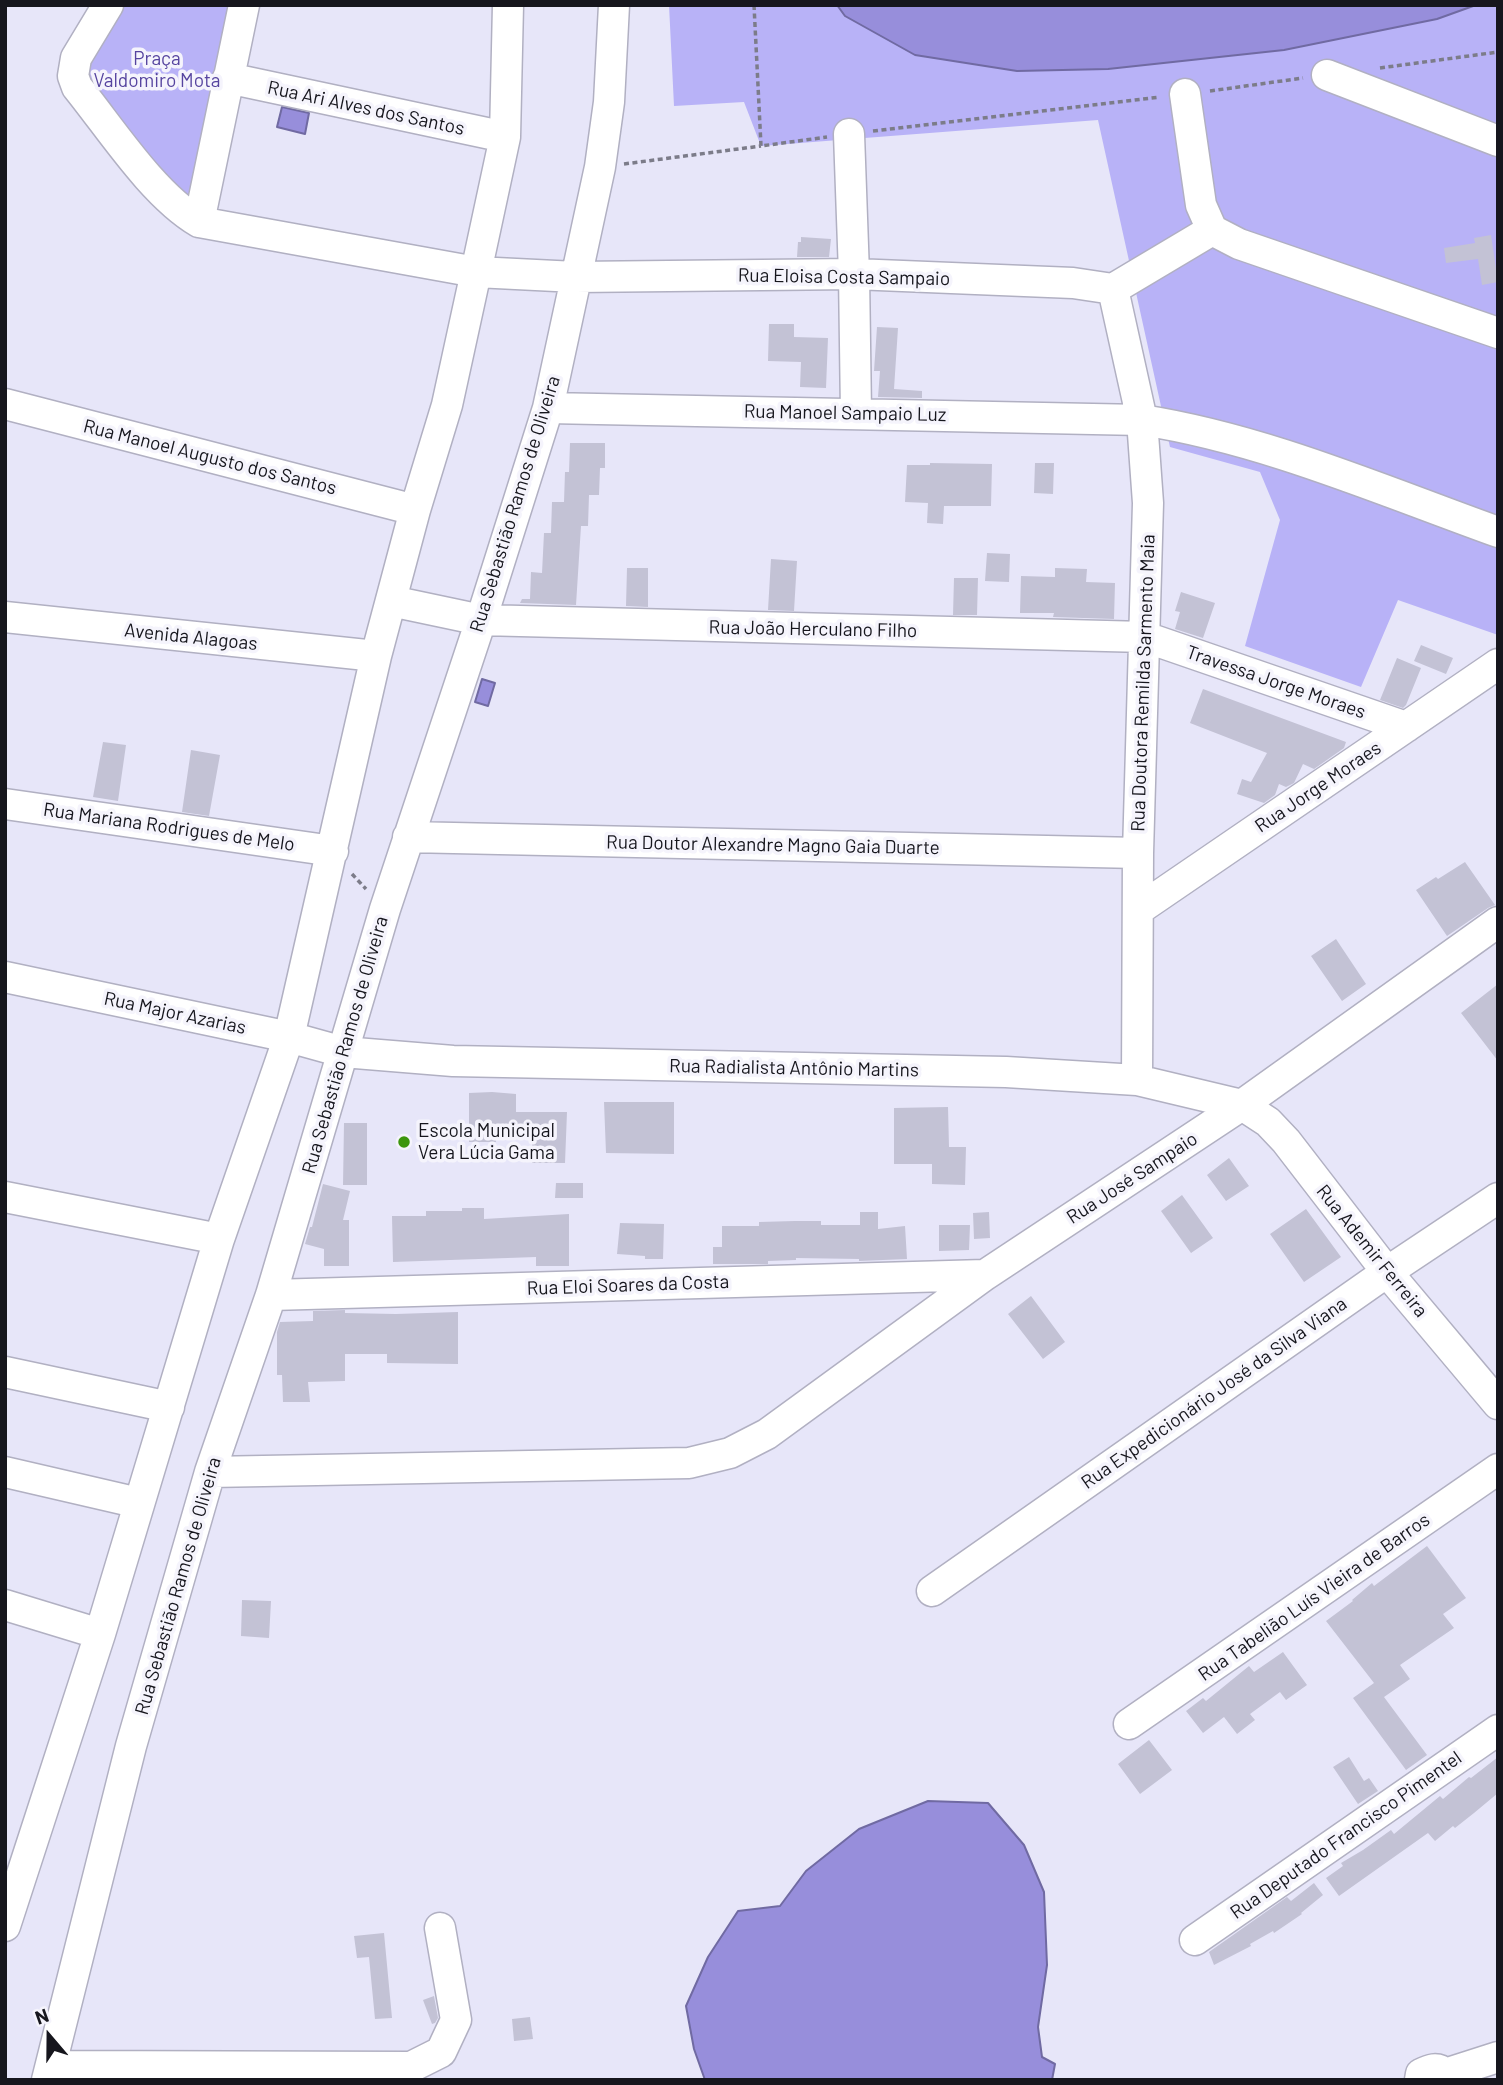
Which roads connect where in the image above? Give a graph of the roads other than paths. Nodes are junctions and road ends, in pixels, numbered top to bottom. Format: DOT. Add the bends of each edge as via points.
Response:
graph roads {
  1 [pos="108,5"];
  2 [pos="244,5"];
  3 [pos="614,5"];
  4 [pos="505,6"];
  5 [pos="1327,75"];
  6 [pos="228,78"];
  7 [pos="1185,94"];
  8 [pos="849,134"];
  9 [pos="505,137"];
  10 [pos="1498,141"];
  11 [pos="199,222"];
  12 [pos="1212,230"];
  13 [pos="477,272"];
  14 [pos="854,274"];
  15 [pos="576,276"];
  16 [pos="1113,289"];
  17 [pos="1498,332"];
  18 [pos="5,404"];
  19 [pos="548,408"];
  20 [pos="856,413"];
  21 [pos="1142,420"];
  22 [pos="415,510"];
  23 [pos="1498,532"];
  24 [pos="391,601"];
  25 [pos="5,617"];
  26 [pos="481,620"];
  27 [pos="1145,637"];
  28 [pos="376,656"];
  29 [pos="1498,664"];
  30 [pos="1406,726"];
  31 [pos="5,804"];
  32 [pos="408,837"];
  33 [pos="332,851"];
  34 [pos="1138,853"];
  35 [pos="1138,910"];
  36 [pos="1498,922"];
  37 [pos="5,977"];
  38 [pos="289,1037"];
  39 [pos="343,1052"];
  40 [pos="1137,1080"];
  41 [pos="1242,1105"];
  42 [pos="5,1197"];
  43 [pos="1498,1198"];
  44 [pos="219,1239"];
  45 [pos="1387,1272"];
  46 [pos="985,1275"];
  47 [pos="271,1295"];
  48 [pos="5,1372"];
  49 [pos="1498,1404"];
  50 [pos="169,1407"];
  51 [pos="1498,1469"];
  52 [pos="5,1472"];
  53 [pos="210,1472"];
  54 [pos="139,1503"];
  55 [pos="932,1591"];
  56 [pos="5,1605"];
  57 [pos="100,1634"];
  58 [pos="1129,1724"];
  59 [pos="1498,1730"];
  60 [pos="5,1926"];
  61 [pos="440,1928"];
  62 [pos="1195,1940"];
  63 [pos="1498,2057"];
  64 [pos="49,2073"];
  65 [pos="233,2073"];
  66 [pos="1437,2078"];
  1 -- 11 [label="street" via="76,58 73,76 77,87 148,177 182,212"];
  2 -- 6 [label="street"];
  3 -- 15 [label="street, Rua Sebastião Ramos de Oliveira" via="600,167"];
  4 -- 9 [label="street"];
  5 -- 10 [label="street"];
  6 -- 9 [label="street, Rua Ari Alves dos Santos"];
  6 -- 11 [label="street"];
  7 -- 12 [label="street" via="1201,205"];
  8 -- 14 [label="street"];
  9 -- 13 [label="street"];
  11 -- 13 [label="street, Rua Eloisa Costa Sampaio"];
  12 -- 16 [label="street"];
  12 -- 17 [label="street" via="1239,244"];
  13 -- 15 [label="street, Rua Eloisa Costa Sampaio"];
  13 -- 22 [label="street" via="447,405"];
  14 -- 15 [label="street, Rua Eloisa Costa Sampaio"];
  14 -- 16 [label="street, Rua Eloisa Costa Sampaio" via="1073,283"];
  14 -- 20 [label="street"];
  15 -- 19 [label="street, Rua Sebastião Ramos de Oliveira"];
  16 -- 21 [label="street, Rua Doutora Remilda Sarmento Maia"];
  18 -- 22 [label="street, Rua Manoel Augusto dos Santos"];
  19 -- 20 [label="street, Rua Manoel Sampaio Luz"];
  19 -- 26 [label="street, Rua Sebastião Ramos de Oliveira"];
  20 -- 21 [label="street, Rua Manoel Sampaio Luz"];
  21 -- 23 [label="street, Rua Manoel Sampaio Luz" via="1184,426 1284,455"];
  21 -- 27 [label="street, Rua Doutora Remilda Sarmento Maia" via="1148,503"];
  22 -- 24 [label="street"];
  24 -- 26 [label="street, Rua João Herculano Filho"];
  24 -- 28 [label="street"];
  25 -- 28 [label="street, Avenida Alagoas"];
  26 -- 27 [label="street, Rua João Herculano Filho"];
  26 -- 32 [label="street, Rua Sebastião Ramos de Oliveira"];
  27 -- 30 [label="street, Travessa Jorge Moraes"];
  27 -- 34 [label="street, Rua Doutora Remilda Sarmento Maia"];
  28 -- 33 [label="street"];
  29 -- 30 [label="street, Rua Jorge Moraes"];
  30 -- 35 [label="street, Rua Jorge Moraes"];
  31 -- 33 [label="street, Rua Mariana Rodrigues de Melo"];
  32 -- 34 [label="street, Rua Doutor Alexandre Magno Gaia Duarte"];
  32 -- 39 [label="street, Rua Sebastião Ramos de Oliveira"];
  33 -- 38 [label="street"];
  34 -- 35 [label="street, Rua Doutora Remilda Sarmento Maia"];
  35 -- 40 [label="street, Rua Doutora Remilda Sarmento Maia"];
  36 -- 41 [label="street, Rua José Sampaio"];
  37 -- 38 [label="street, Rua Major Azarias"];
  38 -- 39 [label="street, Rua Major Azarias"];
  38 -- 44 [label="street"];
  39 -- 40 [label="street, Rua Radialista Antônio Martins" via="453,1061 1006,1072"];
  39 -- 47 [label="street, Rua Sebastião Ramos de Oliveira"];
  40 -- 41 [label="street, Rua Radialista Antônio Martins"];
  41 -- 45 [label="street, Rua Ademir Ferreira" via="1286,1141"];
  41 -- 46 [label="street, Rua José Sampaio"];
  42 -- 44 [label="street"];
  43 -- 45 [label="street, Rua Expedicionário José da Silva Viana"];
  44 -- 50 [label="street"];
  45 -- 49 [label="street, Rua Ademir Ferreira"];
  45 -- 55 [label="street, Rua Expedicionário José da Silva Viana"];
  46 -- 47 [label="street, Rua Eloi Soares da Costa"];
  46 -- 53 [label="street, Rua José Sampaio" via="767,1434 730,1453 689,1463"];
  47 -- 53 [label="street, Rua Sebastião Ramos de Oliveira"];
  48 -- 50 [label="street"];
  50 -- 54 [label="street"];
  51 -- 58 [label="street, Rua Tabelião Luís Vieira de Barros"];
  52 -- 54 [label="street"];
  53 -- 64 [label="street, Rua Sebastião Ramos de Oliveira" via="131,1746"];
  54 -- 57 [label="street"];
  56 -- 57 [label="street"];
  57 -- 60 [label="street"];
  59 -- 62 [label="street, Rua Deputado Francisco Pimentel"];
  61 -- 65 [label="street" via="456,2020 441,2052 411,2067"];
  63 -- 66 [label="street"];
  64 -- 65 [label="street"];
}
